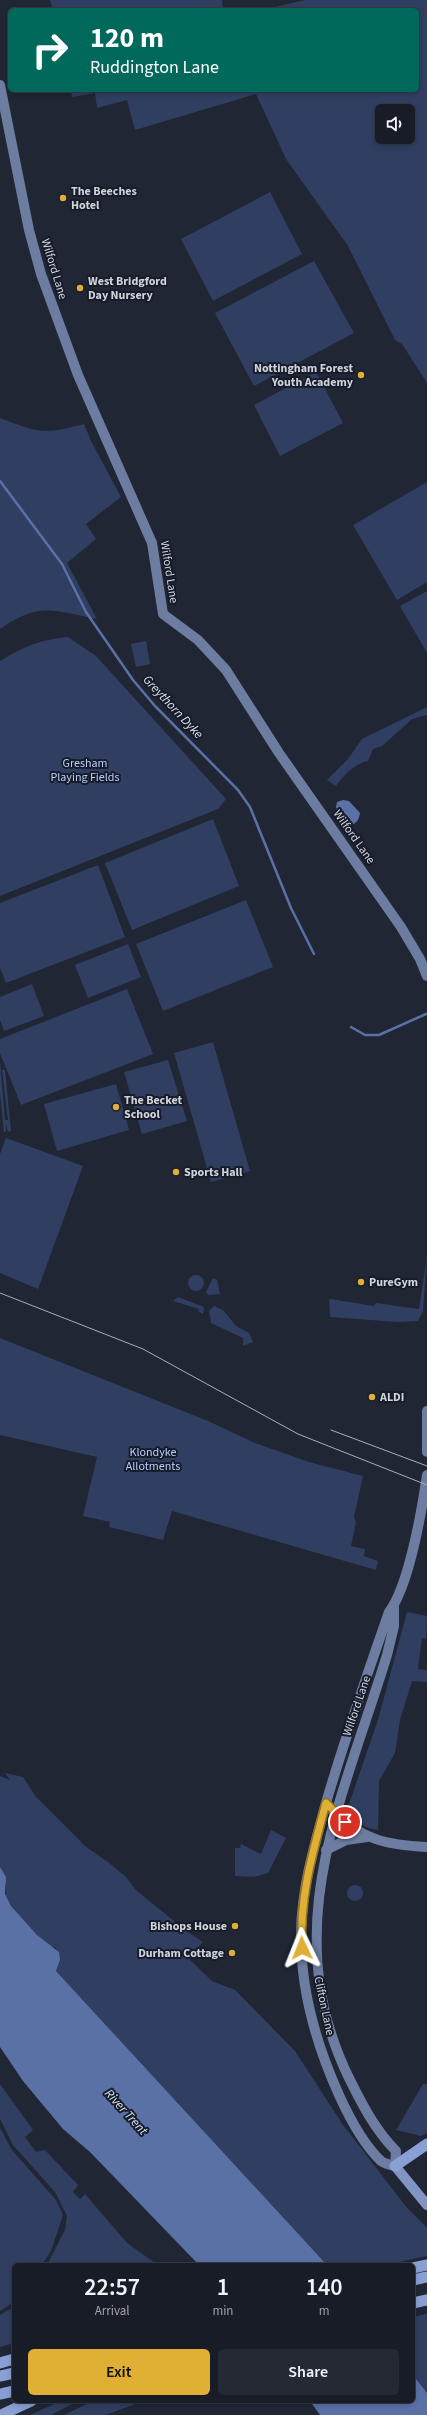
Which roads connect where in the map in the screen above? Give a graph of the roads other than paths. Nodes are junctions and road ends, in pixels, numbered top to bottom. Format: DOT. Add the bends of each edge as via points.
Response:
graph roads {
  1 [pos="0,85"];
  2 [pos="427,976"];
  3 [pos="427,1411"];
  4 [pos="427,1432"];
  5 [pos="427,1452"];
  6 [pos="427,1474"];
  7 [pos="394,1605"];
  8 [pos="326,1803"];
  9 [pos="336,1814"];
  10 [pos="367,1837"];
  11 [pos="427,1847"];
  12 [pos="326,1850"];
  13 [pos="427,2144"];
  14 [pos="395,2166"];
  15 [pos="427,2205"];
  16 [pos="427,2264"];
  17 [pos="415,2267"];
  18 [pos="427,2277"];
  19 [pos="415,2280"];
  20 [pos="427,2300"];
  21 [pos="415,2303"];
  22 [pos="12,2354"];
  23 [pos="0,2356"];
  24 [pos="12,2360"];
  25 [pos="0,2363"];
  26 [pos="12,2373"];
  27 [pos="0,2376"];
  28 [pos="12,2391"];
  29 [pos="0,2394"];
  30 [pos="27,2403"];
  31 [pos="1,2415"];
  1 -- 2 [label="main road, Wilford Lane" via="29,230 41,274 78,375 152,542 163,614 198,640 226,670 279,753 401,928"];
  3 -- 4 [label="main road"];
  4 -- 5 [label="main road"];
  6 -- 7 [label="main road, Wilford Lane" via="413,1548"];
  7 -- 8 [label="main road, Wilford Lane" via="384,1625"];
  7 -- 9 [label="main road, Wilford Lane" via="394,1626 387,1655"];
  8 -- 9 [label="main road"];
  8 -- 14 [label="main road, Clifton Lane" via="306,1878 303,1900 301,1933 307,1999 322,2054 344,2104 382,2162"];
  9 -- 10 [label="main road" via="354,1830"];
  9 -- 12 [label="main road, Clifton Lane"];
  10 -- 11 [label="main road" via="402,1846"];
  10 -- 12 [label="main road" via="346,1840"];
  12 -- 14 [label="main road, Clifton Lane" via="318,1896 316,1936 317,1964 326,2014 343,2066 361,2102 382,2137 396,2151"];
  13 -- 14 [label="highway"];
  14 -- 15 [label="main road, Clifton Lane"];
  16 -- 17 [label="highway"];
  18 -- 19 [label="highway"];
  20 -- 21 [label="highway"];
  22 -- 23 [label="highway"];
  24 -- 25 [label="highway"];
  26 -- 27 [label="highway"];
  28 -- 29 [label="highway"];
  30 -- 31 [label="highway"];
}
